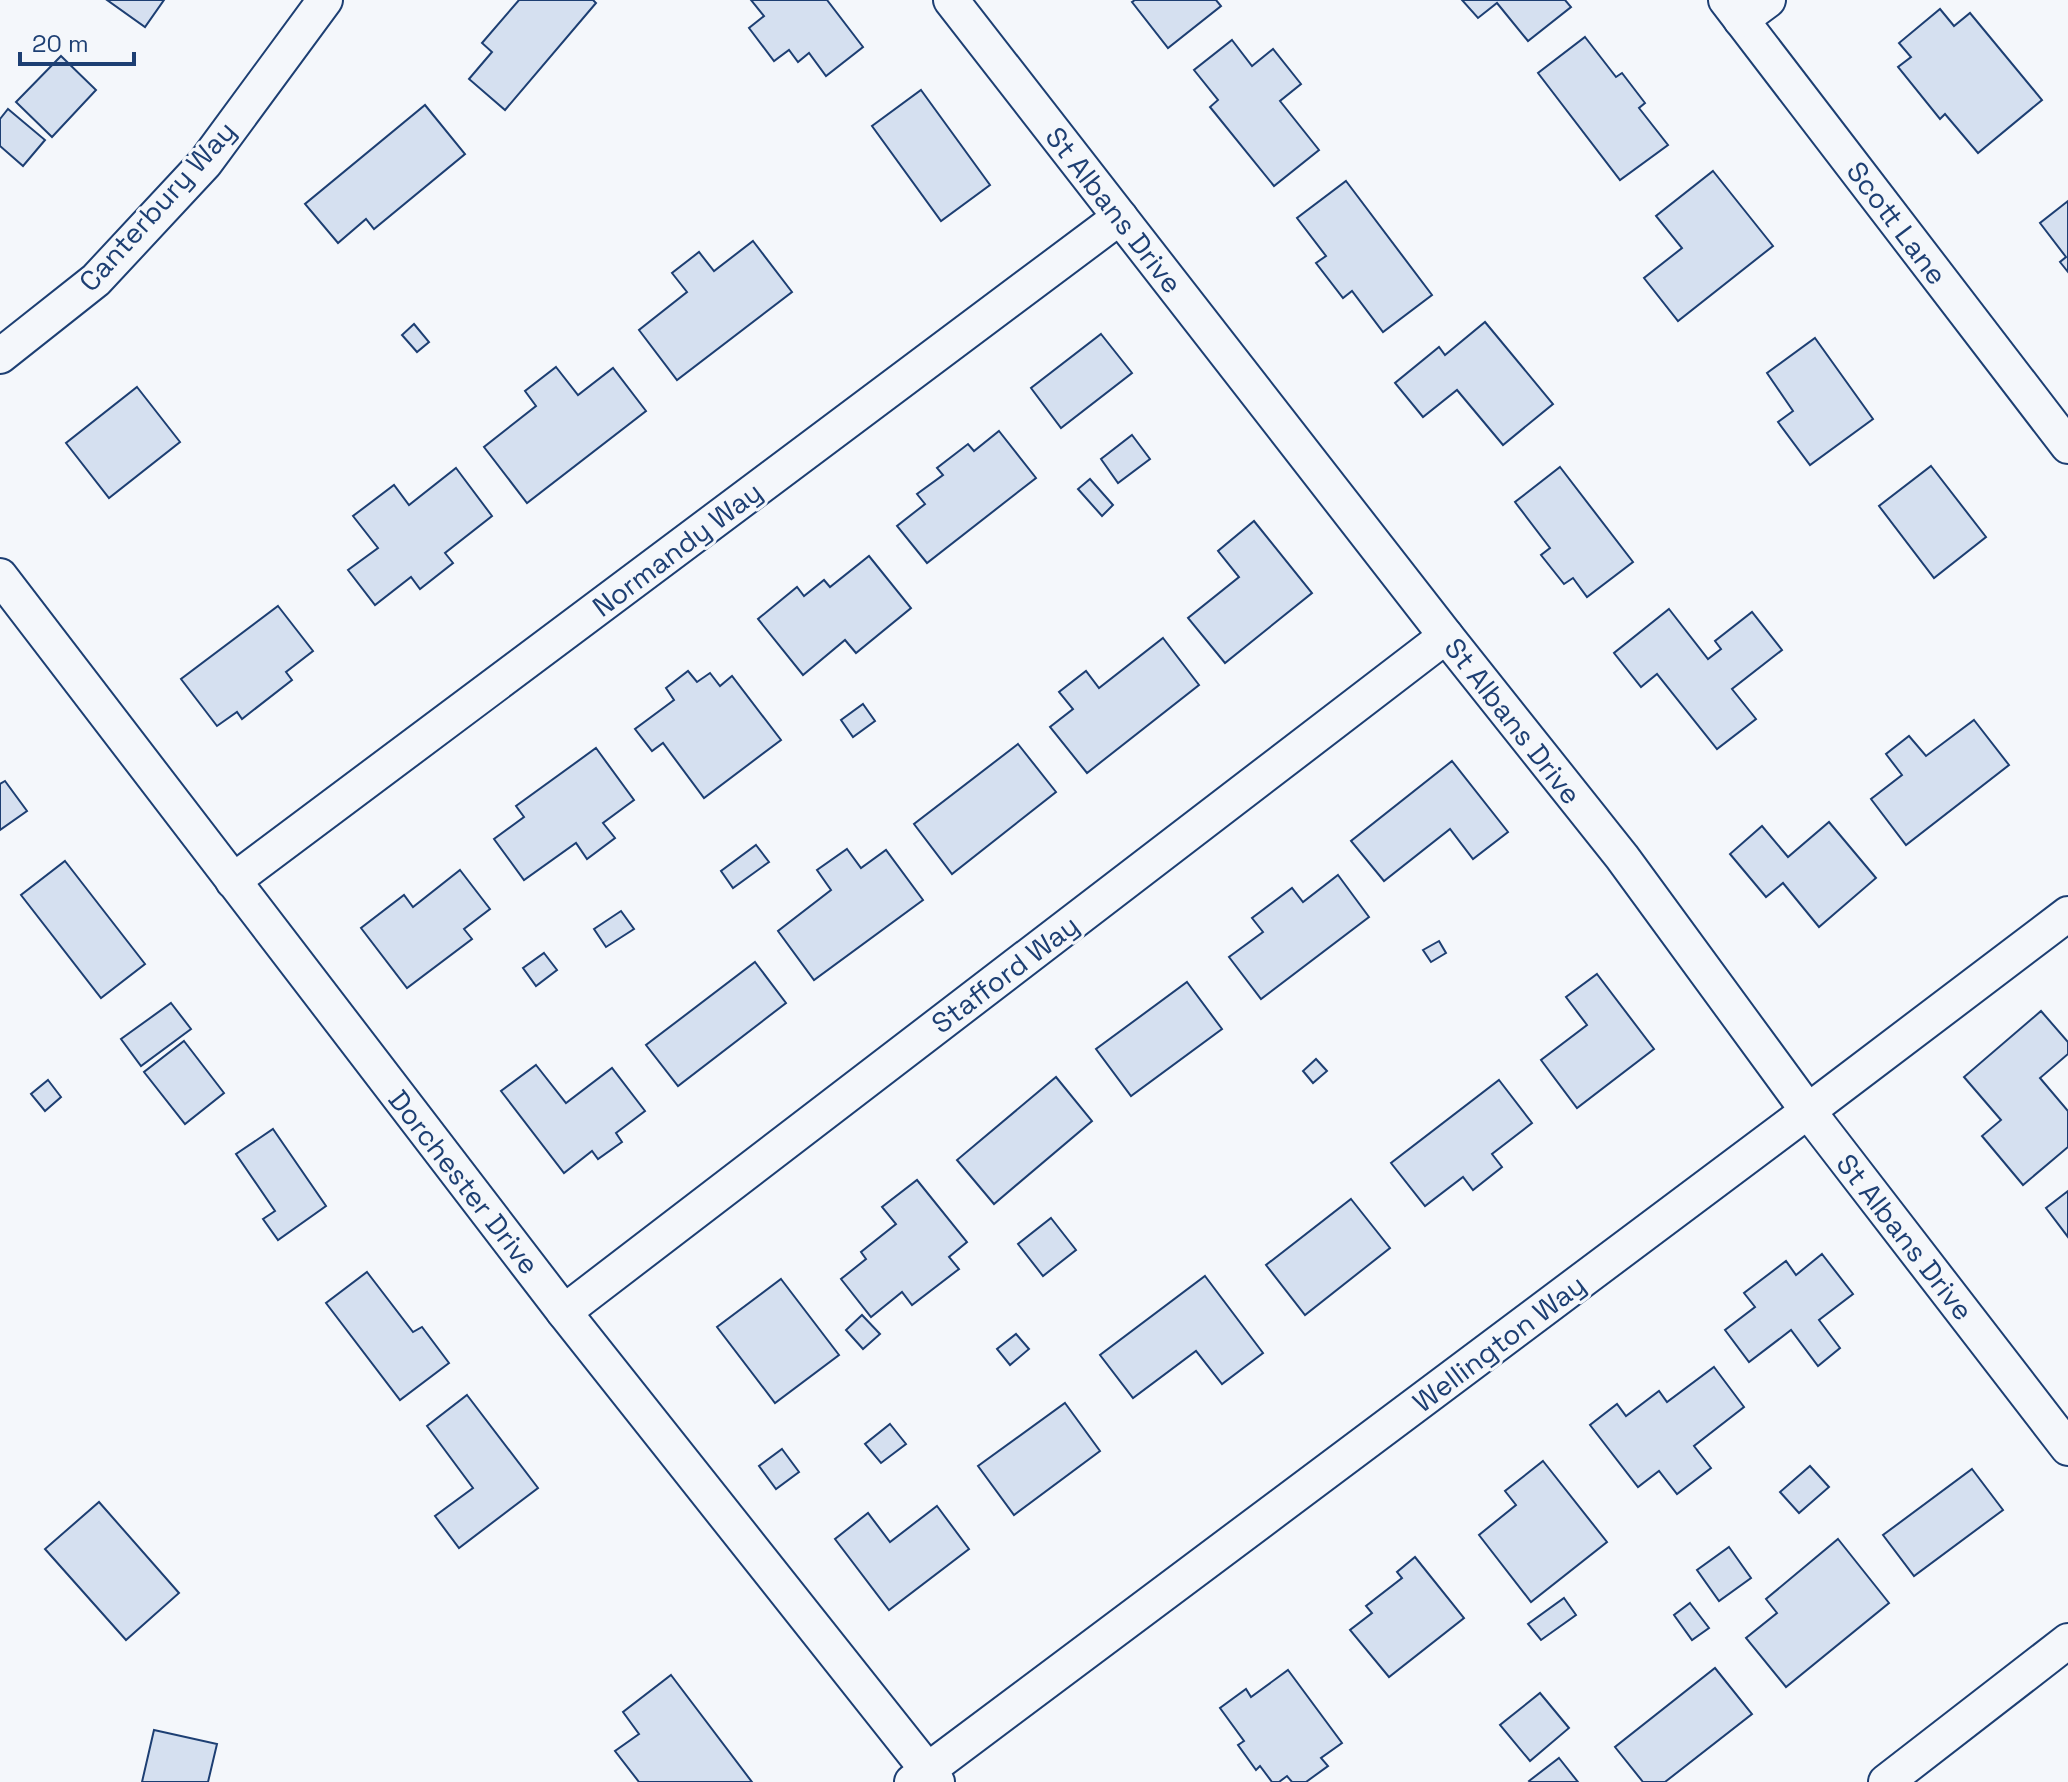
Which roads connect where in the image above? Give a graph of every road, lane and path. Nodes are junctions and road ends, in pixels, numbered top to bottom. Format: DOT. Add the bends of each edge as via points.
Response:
graph roads {
  1 [pos="325,0"];
  2 [pos="951,0"];
  3 [pos="1768,0"];
  4 [pos="1734,10"];
  5 [pos="1120,217"];
  6 [pos="0,356"];
  7 [pos="2068,446"];
  8 [pos="0,576"];
  9 [pos="1446,636"];
  10 [pos="233,881"];
  11 [pos="2068,914"];
  12 [pos="1808,1111"];
  13 [pos="564,1312"];
  14 [pos="2068,1448"];
  15 [pos="2068,1641"];
  16 [pos="926,1778"];
  17 [pos="1886,1782"];
  1 -- 6 [label="street, Canterbury Way" via="205,163 96,280"];
  2 -- 5 [label="street, St Albans Drive"];
  3 -- 4 [label="street"];
  4 -- 7 [label="street, Scott Lane"];
  5 -- 9 [label="street, St Albans Drive"];
  5 -- 10 [label="street, Normandy Way"];
  8 -- 10 [label="street, Dorchester Drive"];
  9 -- 12 [label="street, St Albans Drive" via="1622,857"];
  9 -- 13 [label="street, Stafford Way"];
  10 -- 13 [label="street, Dorchester Drive"];
  11 -- 12 [label="street, Wellington Way"];
  12 -- 14 [label="street, St Albans Drive"];
  12 -- 16 [label="street, Wellington Way"];
  13 -- 16 [label="street, Dorchester Drive"];
  15 -- 17 [label="street"];
}
